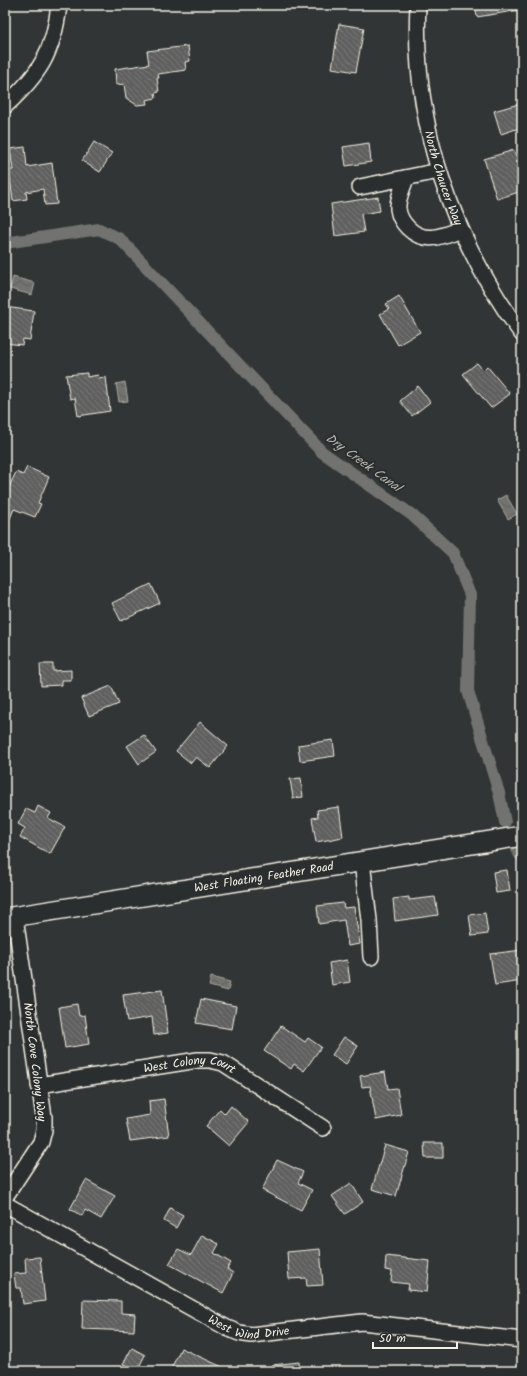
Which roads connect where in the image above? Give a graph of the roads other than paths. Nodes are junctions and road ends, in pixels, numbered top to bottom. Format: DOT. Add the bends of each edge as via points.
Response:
graph roads {
  1 [pos="59,5"];
  2 [pos="418,5"];
  3 [pos="5,106"];
  4 [pos="439,171"];
  5 [pos="406,178"];
  6 [pos="360,187"];
  7 [pos="460,229"];
  8 [pos="522,334"];
  9 [pos="522,836"];
  10 [pos="362,862"];
  11 [pos="10,917"];
  12 [pos="371,957"];
  13 [pos="39,1085"];
  14 [pos="323,1128"];
  15 [pos="5,1197"];
  16 [pos="5,1204"];
  17 [pos="522,1340"];
  1 -- 3 [label="street" via="49,49 43,62 27,86"];
  2 -- 4 [label="street, North Chaucer Way" via="420,73 429,132"];
  4 -- 5 [label="street"];
  4 -- 7 [label="street, North Chaucer Way"];
  5 -- 6 [label="street"];
  5 -- 7 [label="street" via="398,209 402,221 416,236 425,239"];
  7 -- 8 [label="street, North Chaucer Way" via="480,271"];
  9 -- 10 [label="main road, West Floating Feather Road"];
  10 -- 11 [label="main road, West Floating Feather Road"];
  10 -- 12 [label="street"];
  11 -- 13 [label="street, North Cove Colony Way"];
  13 -- 14 [label="street, West Colony Court" via="210,1060 223,1063"];
  13 -- 15 [label="street, North Cove Colony Way" via="44,1117 41,1142"];
  16 -- 17 [label="street, West Wind Drive" via="239,1333 251,1335 362,1322"];
}
